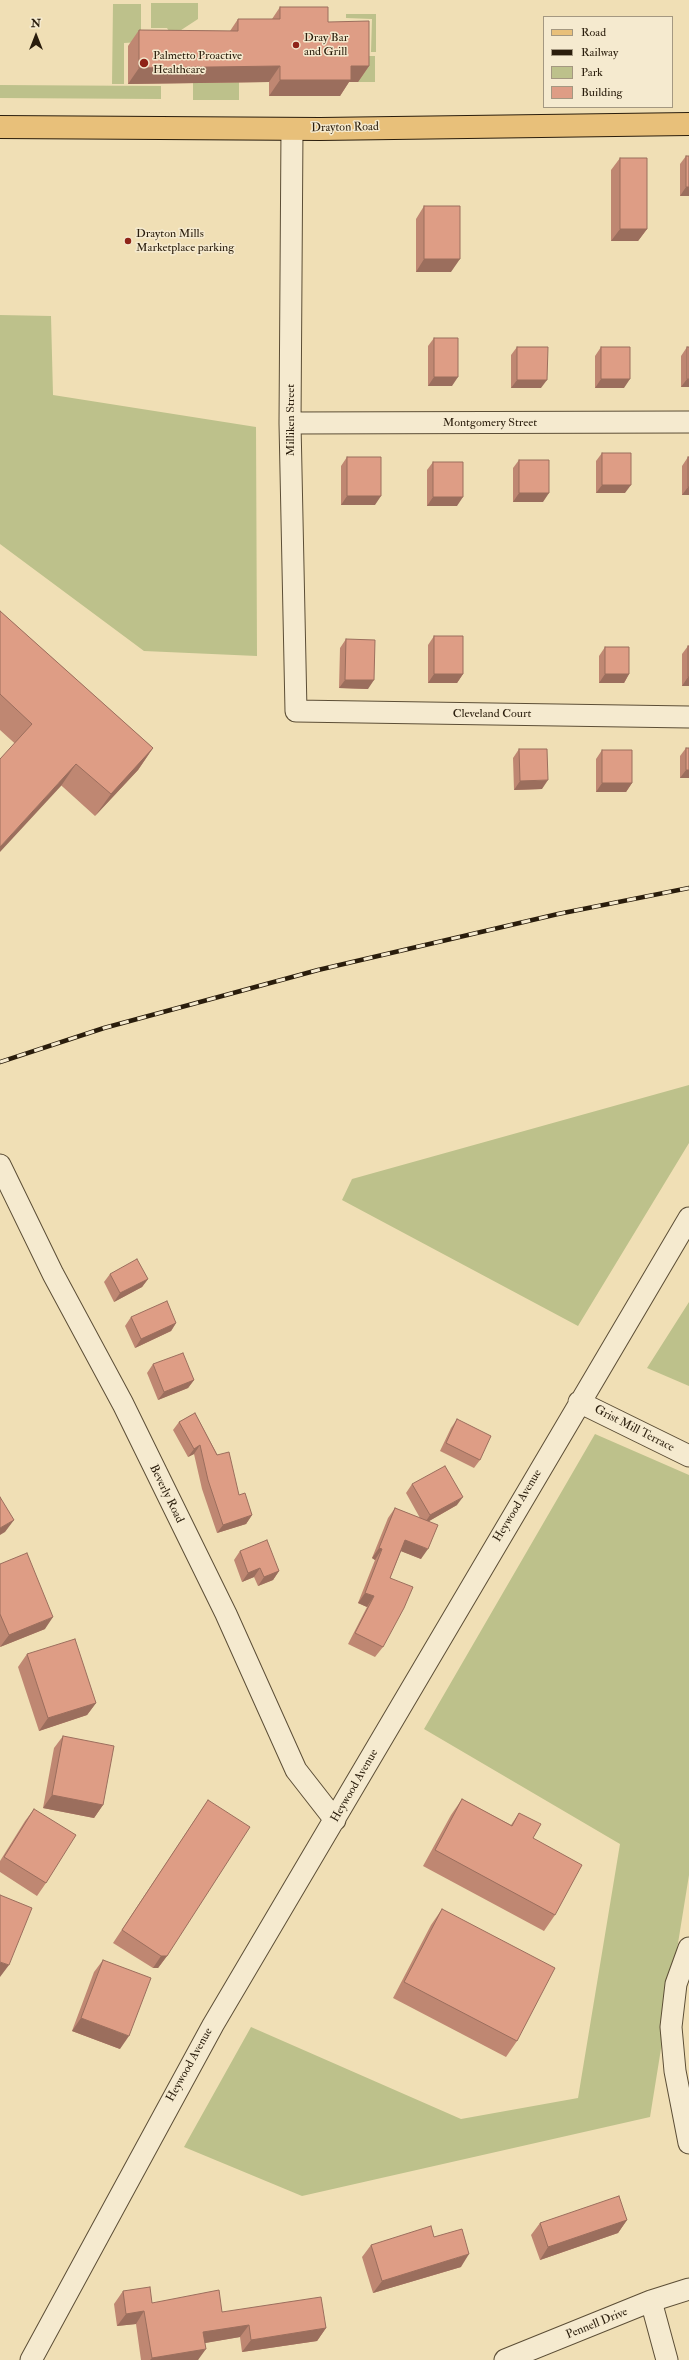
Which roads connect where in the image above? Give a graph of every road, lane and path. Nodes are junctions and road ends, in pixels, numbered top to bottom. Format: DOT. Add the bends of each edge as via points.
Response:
graph roads {
  1 [pos="689,124"];
  2 [pos="0,127"];
  3 [pos="292,129"];
  4 [pos="689,422"];
  5 [pos="290,423"];
  6 [pos="296,711"];
  7 [pos="689,717"];
  8 [pos="0,1165"];
  9 [pos="689,1218"];
  10 [pos="579,1402"];
  11 [pos="689,1456"];
  12 [pos="335,1820"];
  13 [pos="689,1948"];
  14 [pos="689,2143"];
  15 [pos="689,2289"];
  16 [pos="651,2301"];
  17 [pos="30,2360"];
  18 [pos="504,2360"];
  19 [pos="667,2360"];
  1 -- 3 [label="main road, Drayton Road"];
  2 -- 3 [label="main road, Drayton Road"];
  3 -- 5 [label="street, Milliken Street"];
  4 -- 5 [label="street, Montgomery Street"];
  5 -- 6 [label="street, Milliken Street"];
  6 -- 7 [label="street, Cleveland Court"];
  8 -- 12 [label="street, Beverly Road" via="53,1274 123,1404 226,1614 296,1770"];
  9 -- 10 [label="street, Heywood Avenue"];
  10 -- 11 [label="street, Grist Mill Terrace"];
  10 -- 12 [label="street, Heywood Avenue"];
  12 -- 17 [label="street, Heywood Avenue" via="205,2038"];
  13 -- 14 [label="street" via="676,1984 671,2026 675,2071"];
  15 -- 16 [label="street, Pennell Drive"];
  16 -- 18 [label="street, Pennell Drive"];
  16 -- 19 [label="street"];
}
